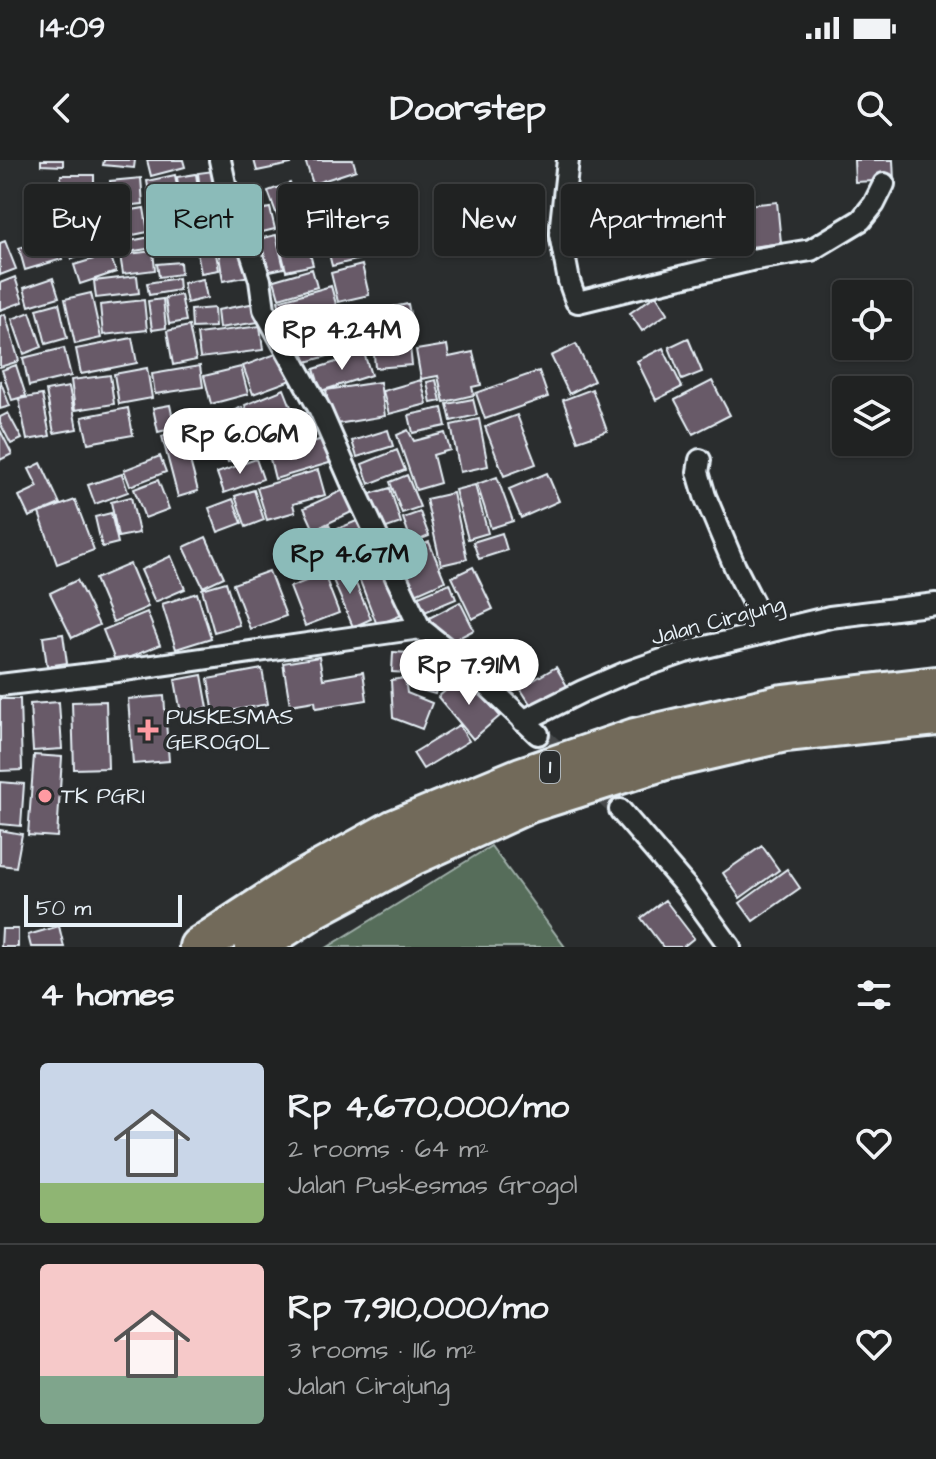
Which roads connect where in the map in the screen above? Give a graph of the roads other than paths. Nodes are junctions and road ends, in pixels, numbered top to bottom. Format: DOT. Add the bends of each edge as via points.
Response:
graph roads {
  1 [pos="220,160"];
  2 [pos="568,160"];
  3 [pos="884,184"];
  4 [pos="700,460"];
  5 [pos="936,604"];
  6 [pos="420,628"];
  7 [pos="768,632"];
  8 [pos="0,685"];
  9 [pos="936,686"];
  10 [pos="936,716"];
  11 [pos="620,810"];
  12 [pos="199,947"];
  13 [pos="254,947"];
  14 [pos="730,947"];
  1 -- 6 [label="street" via="233,221 245,234 264,309 320,410"];
  2 -- 3 [label="street" via="560,234 578,302 811,250 861,220"];
  4 -- 7 [label="street" via="705,496"];
  5 -- 7 [label="street, Jalan Cirajung" via="830,617"];
  6 -- 7 [label="street, Jalan Cirajung" via="530,727 583,691 640,668"];
  6 -- 8 [label="street"];
  9 -- 12 [label="highway, 1" via="783,704 635,738 521,777 395,829 299,882"];
  10 -- 13 [label="highway, 1" via="785,732 665,760 529,803 412,856"];
  11 -- 14 [label="street"];
}
